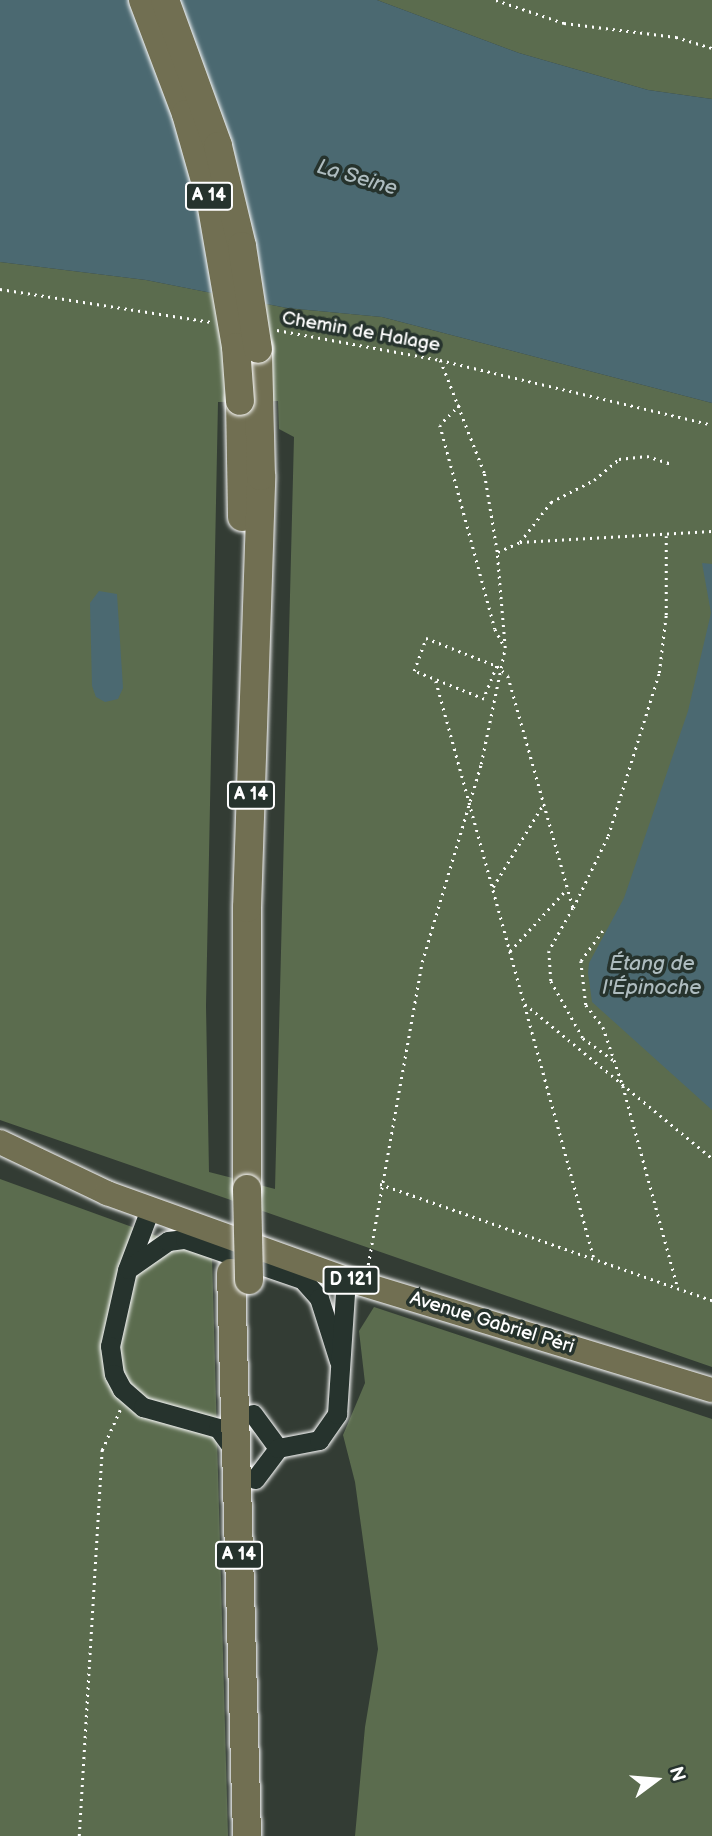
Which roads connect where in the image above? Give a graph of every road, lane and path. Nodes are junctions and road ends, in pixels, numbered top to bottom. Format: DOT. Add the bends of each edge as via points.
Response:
graph roads {
  1 [pos="143,0"];
  2 [pos="165,0"];
  3 [pos="496,0"];
  4 [pos="514,0"];
  5 [pos="513,6"];
  6 [pos="712,48"];
  7 [pos="0,289"];
  8 [pos="222,323"];
  9 [pos="276,330"];
  10 [pos="440,360"];
  11 [pos="250,401"];
  12 [pos="460,405"];
  13 [pos="712,425"];
  14 [pos="672,464"];
  15 [pos="712,531"];
  16 [pos="666,536"];
  17 [pos="520,542"];
  18 [pos="497,552"];
  19 [pos="505,648"];
  20 [pos="497,666"];
  21 [pos="503,669"];
  22 [pos="436,681"];
  23 [pos="469,803"];
  24 [pos="544,803"];
  25 [pos="492,887"];
  26 [pos="567,889"];
  27 [pos="573,908"];
  28 [pos="603,931"];
  29 [pos="509,951"];
  30 [pos="525,1004"];
  31 [pos="614,1061"];
  32 [pos="623,1086"];
  33 [pos="0,1142"];
  34 [pos="712,1158"];
  35 [pos="380,1184"];
  36 [pos="150,1209"];
  37 [pos="594,1258"];
  38 [pos="127,1270"];
  39 [pos="357,1274"];
  40 [pos="678,1289"];
  41 [pos="712,1300"];
  42 [pos="339,1361"];
  43 [pos="712,1390"];
  44 [pos="129,1396"];
  45 [pos="244,1409"];
  46 [pos="218,1428"];
  47 [pos="278,1448"];
  48 [pos="236,1454"];
  49 [pos="255,1479"];
  50 [pos="79,1836"];
  51 [pos="247,1836"];
  52 [pos="265,1836"];
  1 -- 11 [label="highway, A 14, bridge" via="181,101 211,202"];
  2 -- 11 [label="highway, A 14, bridge" via="206,106 231,198 258,349"];
  3 -- 5 [label="path"];
  4 -- 5 [label="path"];
  5 -- 6 [label="path" via="564,23 676,37"];
  7 -- 8 [label="path"];
  9 -- 10 [label="path, Chemin de Halage"];
  10 -- 12 [label="path"];
  10 -- 13 [label="path, Chemin de Halage"];
  11 -- 45 [label="highway, A 14" via="229,910"];
  12 -- 18 [label="path" via="484,473"];
  12 -- 19 [label="path" via="440,425 495,629"];
  14 -- 17 [label="path" via="640,455 619,459 594,480 551,502"];
  15 -- 16 [label="path"];
  16 -- 17 [label="path"];
  16 -- 27 [label="path" via="666,615 659,673 608,836"];
  17 -- 18 [label="path"];
  18 -- 19 [label="path"];
  19 -- 21 [label="path"];
  20 -- 21 [label="path"];
  20 -- 22 [label="path" via="484,699"];
  20 -- 22 [label="path" via="426,638 414,671"];
  21 -- 23 [label="path"];
  21 -- 24 [label="path"];
  22 -- 23 [label="path"];
  23 -- 25 [label="path"];
  23 -- 35 [label="path" via="422,962"];
  24 -- 25 [label="path"];
  24 -- 26 [label="path"];
  25 -- 29 [label="path"];
  26 -- 27 [label="path"];
  26 -- 29 [label="path"];
  27 -- 31 [label="path" via="549,951 551,981 583,1038"];
  28 -- 31 [label="path" via="581,961 581,970 586,1004 598,1015"];
  29 -- 30 [label="path"];
  30 -- 32 [label="path"];
  30 -- 37 [label="path"];
  31 -- 32 [label="path"];
  32 -- 34 [label="path"];
  32 -- 40 [label="path"];
  33 -- 36 [label="main road, Avenue Gabriel Péri / D 121"];
  35 -- 37 [label="path"];
  35 -- 39 [label="path"];
  36 -- 38 [label="lane"];
  36 -- 39 [label="main road, Avenue Gabriel Péri / D 121"];
  37 -- 40 [label="path"];
  38 -- 42 [label="lane" via="168,1241 185,1239 302,1279 319,1298"];
  38 -- 44 [label="lane" via="110,1346 114,1374"];
  39 -- 42 [label="lane"];
  39 -- 43 [label="main road, Avenue Gabriel Péri / D 121"];
  40 -- 41 [label="path"];
  42 -- 47 [label="lane" via="338,1406 330,1428 319,1440"];
  44 -- 46 [label="lane" via="143,1407"];
  44 -- 50 [label="path" via="111,1424 102,1451"];
  45 -- 46 [label="lane"];
  45 -- 47 [label="lane"];
  45 -- 48 [label="highway, A 14"];
  45 -- 49 [label="highway, A 14"];
  46 -- 48 [label="lane"];
  47 -- 49 [label="lane"];
  48 -- 51 [label="highway, A 14"];
  49 -- 52 [label="highway, A 14"];
}
